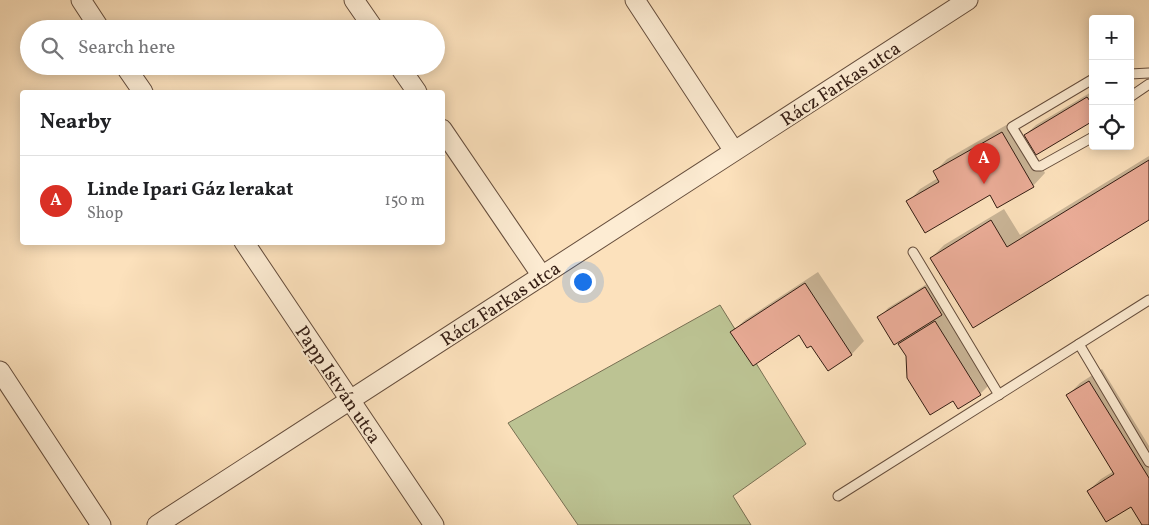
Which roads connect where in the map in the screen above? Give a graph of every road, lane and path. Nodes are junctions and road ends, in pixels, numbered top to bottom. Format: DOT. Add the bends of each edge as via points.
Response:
graph roads {
  1 [pos="81,0"];
  2 [pos="354,0"];
  3 [pos="635,0"];
  4 [pos="968,0"];
  5 [pos="94,20"];
  6 [pos="368,20"];
  7 [pos="1149,73"];
  8 [pos="1134,74"];
  9 [pos="131,75"];
  10 [pos="405,75"];
  11 [pos="1089,81"];
  12 [pos="1149,84"];
  13 [pos="142,90"];
  14 [pos="416,90"];
  15 [pos="1134,94"];
  16 [pos="445,133"];
  17 [pos="1089,139"];
  18 [pos="734,151"];
  19 [pos="246,245"];
  20 [pos="913,252"];
  21 [pos="542,276"];
  22 [pos="1149,300"];
  23 [pos="1079,344"];
  24 [pos="0,371"];
  25 [pos="999,394"];
  26 [pos="350,400"];
  27 [pos="1149,462"];
  28 [pos="838,496"];
  29 [pos="101,525"];
  30 [pos="157,525"];
  31 [pos="434,525"];
  1 -- 5 [label="street"];
  2 -- 6 [label="street"];
  3 -- 18 [label="street"];
  4 -- 18 [label="street, Rácz Farkas utca"];
  7 -- 8 [label="lane"];
  9 -- 13 [label="street"];
  10 -- 14 [label="street"];
  11 -- 17 [label="lane" via="1012,127 1036,166"];
  12 -- 15 [label="lane"];
  16 -- 21 [label="street"];
  18 -- 21 [label="street, Rácz Farkas utca"];
  19 -- 26 [label="street, Papp István utca"];
  20 -- 25 [label="lane"];
  21 -- 26 [label="street, Rácz Farkas utca"];
  22 -- 23 [label="lane"];
  23 -- 25 [label="lane"];
  23 -- 27 [label="lane"];
  24 -- 29 [label="street"];
  25 -- 28 [label="lane"];
  26 -- 30 [label="street, Rácz Farkas utca"];
  26 -- 31 [label="street, Papp István utca"];
}
